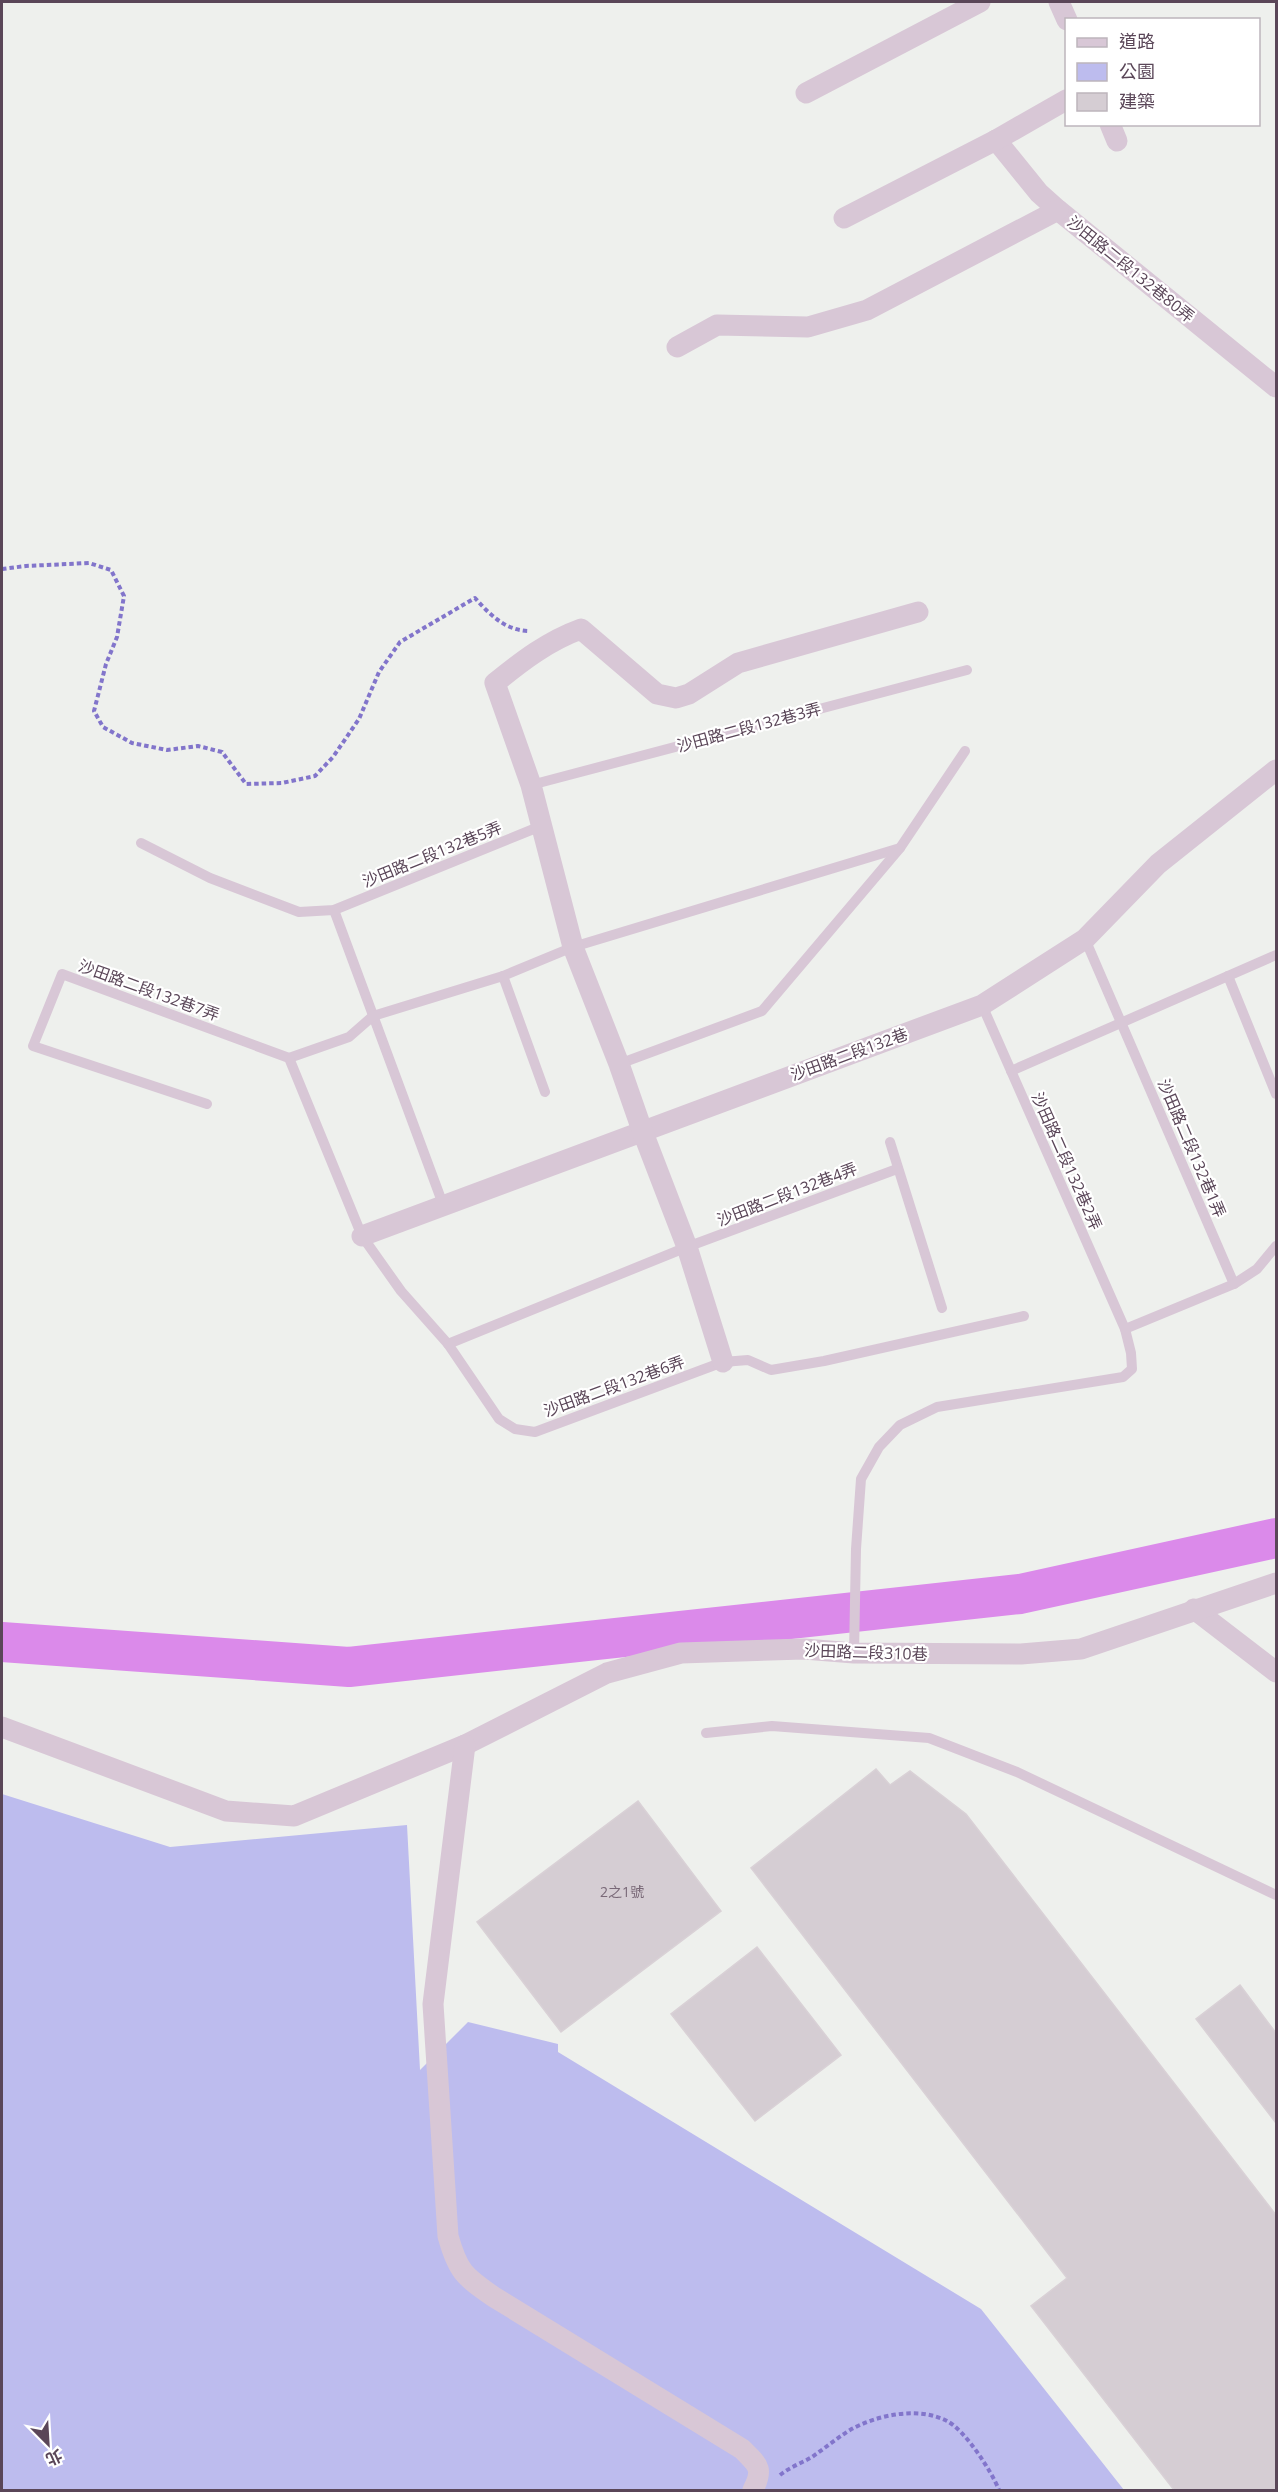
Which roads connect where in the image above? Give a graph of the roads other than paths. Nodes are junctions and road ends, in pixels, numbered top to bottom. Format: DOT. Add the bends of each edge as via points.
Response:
graph roads {
  1 [pos="980,2"];
  2 [pos="1059,2"];
  3 [pos="1066,18"];
  4 [pos="806,93"];
  5 [pos="1065,101"];
  6 [pos="996,140"];
  7 [pos="1058,210"];
  8 [pos="844,218"];
  9 [pos="677,347"];
  10 [pos="1276,387"];
  11 [pos="918,612"];
  12 [pos="967,670"];
  13 [pos="965,751"];
  14 [pos="1276,770"];
  15 [pos="531,785"];
  16 [pos="541,826"];
  17 [pos="141,843"];
  18 [pos="900,848"];
  19 [pos="334,909"];
  20 [pos="1085,939"];
  21 [pos="573,947"];
  22 [pos="1276,955"];
  23 [pos="503,976"];
  24 [pos="1228,976"];
  25 [pos="982,1005"];
  26 [pos="373,1016"];
  27 [pos="1122,1023"];
  28 [pos="289,1058"];
  29 [pos="619,1064"];
  30 [pos="1011,1071"];
  31 [pos="545,1092"];
  32 [pos="1276,1094"];
  33 [pos="207,1104"];
  34 [pos="642,1130"];
  35 [pos="890,1142"];
  36 [pos="897,1169"];
  37 [pos="444,1207"];
  38 [pos="362,1236"];
  39 [pos="1276,1246"];
  40 [pos="687,1247"];
  41 [pos="1234,1284"];
  42 [pos="942,1308"];
  43 [pos="1024,1316"];
  44 [pos="1125,1329"];
  45 [pos="448,1344"];
  46 [pos="723,1362"];
  47 [pos="1276,1583"];
  48 [pos="1194,1609"];
  49 [pos="854,1653"];
  50 [pos="1276,1672"];
  51 [pos="2,1727"];
  52 [pos="706,1733"];
  53 [pos="465,1745"];
  54 [pos="1276,1895"];
  55 [pos="753,2490"];
  1 -- 4 [label="street"];
  2 -- 3 [label="street"];
  5 -- 6 [label="street"];
  6 -- 7 [label="street, 沙田路二段132巷80弄"];
  6 -- 8 [label="street"];
  7 -- 9 [label="street" via="867,309 808,327 717,325"];
  7 -- 10 [label="street, 沙田路二段132巷80弄"];
  11 -- 15 [label="street" via="738,663 676,698 657,694 581,629 558,637 495,683"];
  12 -- 15 [label="lane, 沙田路二段132巷3弄"];
  13 -- 18 [label="lane"];
  14 -- 20 [label="street, 沙田路二段132巷" via="1158,864"];
  15 -- 16 [label="street"];
  16 -- 19 [label="lane, 沙田路二段132巷5弄"];
  16 -- 21 [label="street"];
  17 -- 19 [label="lane, 沙田路二段132巷5弄" via="210,878 299,912"];
  18 -- 21 [label="lane"];
  18 -- 29 [label="lane" via="762,1011"];
  19 -- 26 [label="lane"];
  20 -- 25 [label="street, 沙田路二段132巷"];
  20 -- 27 [label="lane, 沙田路二段132巷1弄"];
  21 -- 23 [label="lane"];
  21 -- 29 [label="street"];
  22 -- 24 [label="lane"];
  23 -- 26 [label="lane"];
  23 -- 31 [label="lane"];
  24 -- 27 [label="lane"];
  24 -- 32 [label="lane"];
  25 -- 30 [label="lane, 沙田路二段132巷2弄"];
  25 -- 34 [label="street, 沙田路二段132巷"];
  26 -- 28 [label="lane" via="349,1037"];
  26 -- 37 [label="lane"];
  27 -- 30 [label="lane"];
  27 -- 41 [label="lane, 沙田路二段132巷1弄"];
  28 -- 33 [label="lane, 沙田路二段132巷7弄" via="62,974 33,1046"];
  28 -- 38 [label="lane"];
  29 -- 34 [label="street"];
  30 -- 44 [label="lane, 沙田路二段132巷2弄"];
  34 -- 37 [label="street, 沙田路二段132巷"];
  34 -- 40 [label="street"];
  35 -- 36 [label="lane"];
  36 -- 40 [label="lane, 沙田路二段132巷4弄"];
  36 -- 42 [label="lane"];
  37 -- 38 [label="street, 沙田路二段132巷"];
  38 -- 45 [label="lane, 沙田路二段132巷6弄" via="401,1291"];
  39 -- 41 [label="lane" via="1257,1269"];
  40 -- 45 [label="lane"];
  40 -- 46 [label="street"];
  41 -- 44 [label="lane"];
  43 -- 46 [label="lane" via="771,1370 748,1360"];
  44 -- 49 [label="lane, 沙田路二段132巷2弄" via="1132,1369 1123,1377 937,1407 900,1425 879,1447 861,1479"];
  45 -- 46 [label="lane, 沙田路二段132巷6弄" via="499,1419 515,1430 535,1432"];
  47 -- 48 [label="street, 沙田路二段310巷"];
  48 -- 49 [label="street, 沙田路二段310巷" via="1081,1649 1021,1654"];
  48 -- 50 [label="street"];
  49 -- 53 [label="street, 沙田路二段310巷" via="804,1649 681,1653 607,1673"];
  51 -- 53 [label="street, 沙田路二段310巷" via="226,1811 294,1816"];
  52 -- 54 [label="lane" via="772,1726 929,1738 1017,1772"];
  53 -- 55 [label="street" via="433,2004 448,2236 455,2261 465,2276 494,2297 742,2450 757,2464 760,2476"];
}
